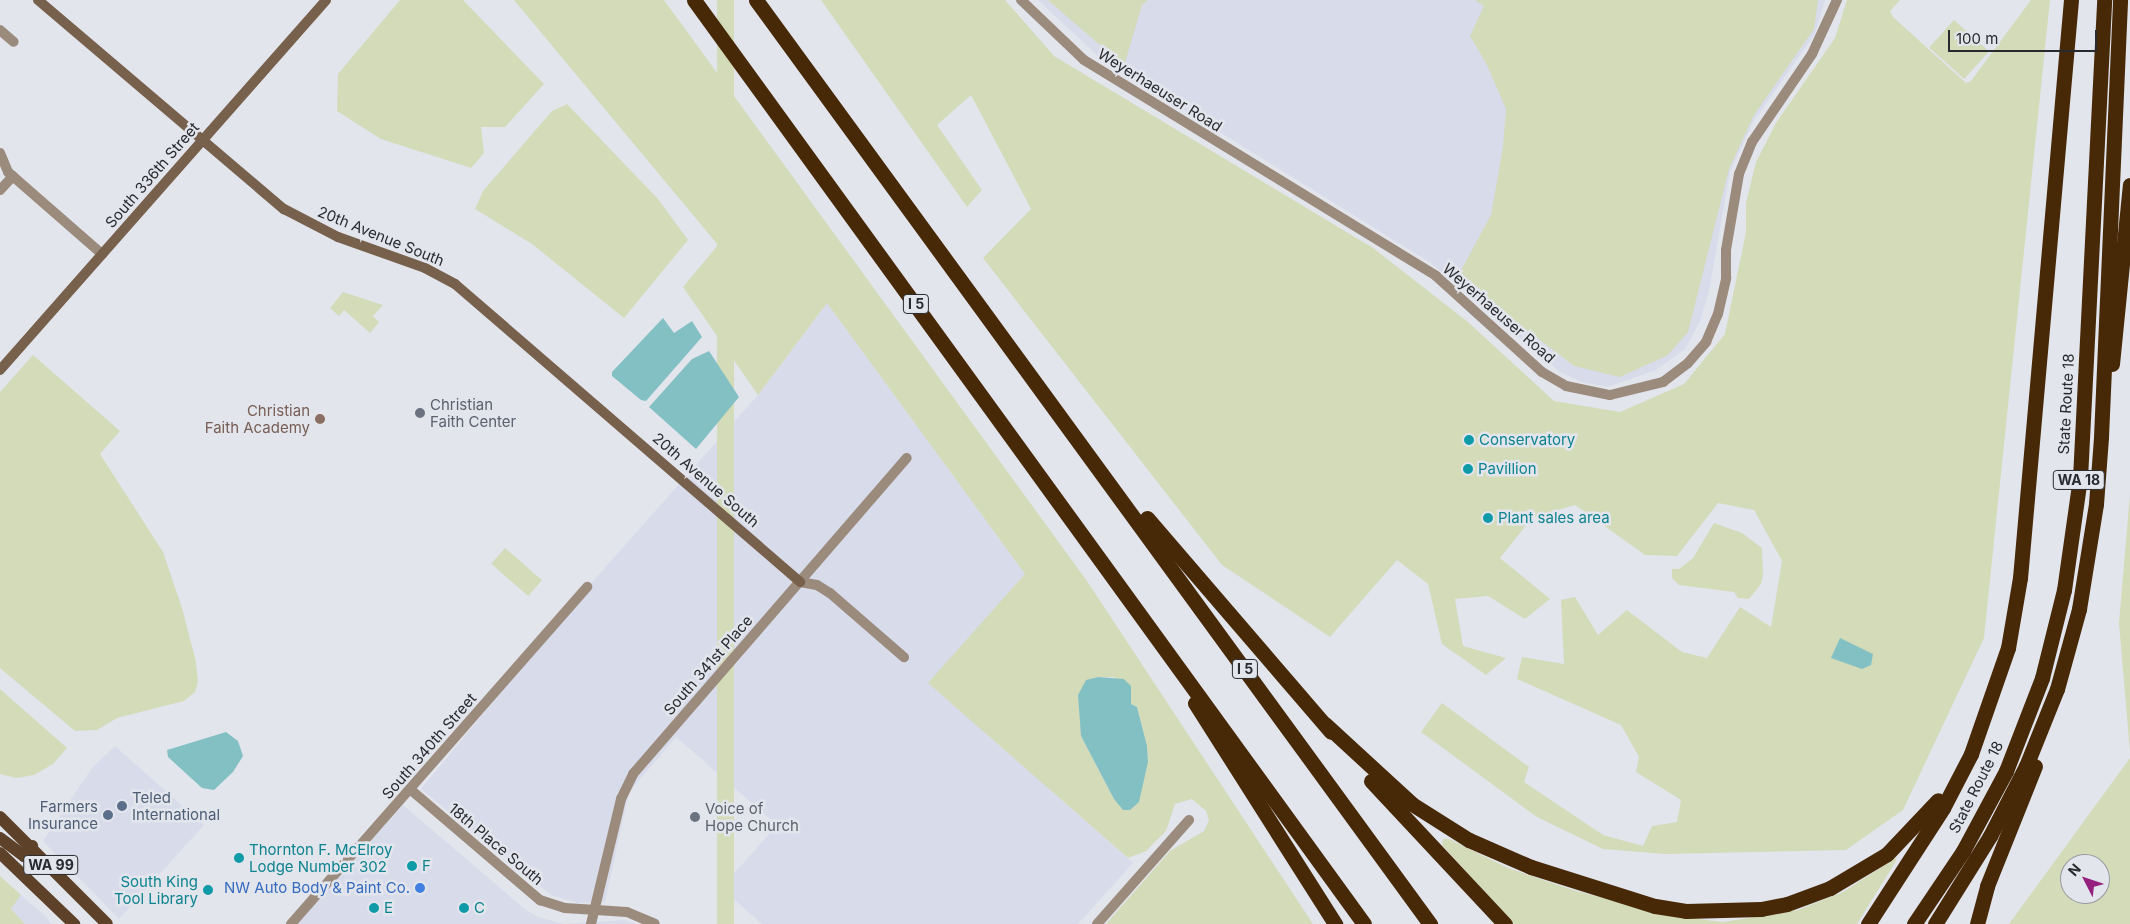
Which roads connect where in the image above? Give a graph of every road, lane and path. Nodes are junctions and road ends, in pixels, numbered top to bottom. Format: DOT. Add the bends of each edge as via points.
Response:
graph roads {
  1 [pos="38,0"];
  2 [pos="326,0"];
  3 [pos="694,0"];
  4 [pos="756,0"];
  5 [pos="1021,0"];
  6 [pos="1837,0"];
  7 [pos="2071,0"];
  8 [pos="2104,0"];
  9 [pos="2120,0"];
  10 [pos="0,30"];
  11 [pos="14,42"];
  12 [pos="202,138"];
  13 [pos="0,153"];
  14 [pos="13,176"];
  15 [pos="2130,185"];
  16 [pos="0,190"];
  17 [pos="102,254"];
  18 [pos="0,370"];
  19 [pos="1060,414"];
  20 [pos="2101,437"];
  21 [pos="907,458"];
  22 [pos="800,582"];
  23 [pos="587,587"];
  24 [pos="1137,607"];
  25 [pos="904,657"];
  26 [pos="2057,689"];
  27 [pos="1325,724"];
  28 [pos="1971,754"];
  29 [pos="411,790"];
  30 [pos="0,817"];
  31 [pos="1189,820"];
  32 [pos="0,838"];
  33 [pos="32,846"];
  34 [pos="0,853"];
  35 [pos="595,911"];
  36 [pos="74,924"];
  37 [pos="107,924"];
  38 [pos="292,924"];
  39 [pos="592,924"];
  40 [pos="655,924"];
  41 [pos="1097,924"];
  42 [pos="1335,924"];
  43 [pos="1364,924"];
  44 [pos="1430,924"];
  45 [pos="1505,924"];
  46 [pos="1868,924"];
  47 [pos="1914,924"];
  48 [pos="1935,924"];
  49 [pos="1977,924"];
  1 -- 12 [label="street, 20th Avenue South" via="187,130"];
  2 -- 12 [label="street, South 336th Street"];
  3 -- 24 [label="highway, I 5"];
  4 -- 19 [label="highway, I 5"];
  5 -- 6 [label="street, Weyerhaeuser Road" via="1084,60 1436,276 1542,372 1566,386 1610,395 1663,382 1688,363 1706,342 1718,314 1726,278 1726,250 1739,174 1752,142 1812,54"];
  7 -- 28 [label="highway" via="2017,604 1998,684"];
  8 -- 47 [label="highway, State Route 18 / WA 18" via="2080,478 2064,590 2042,678 2006,771 1963,851"];
  9 -- 20 [label="highway, WA 18"];
  10 -- 11 [label="street"];
  12 -- 17 [label="street, South 336th Street"];
  12 -- 22 [label="street, 20th Avenue South" via="284,209 338,237 425,268 455,284"];
  13 -- 14 [label="street"];
  14 -- 16 [label="street"];
  14 -- 17 [label="street"];
  15 -- 20 [label="highway" via="2116,333"];
  17 -- 18 [label="street, South 336th Street"];
  19 -- 27 [label="highway" via="1245,636"];
  19 -- 44 [label="highway, I 5"];
  20 -- 26 [label="highway, WA 18" via="2085,574"];
  21 -- 22 [label="street, South 341st Place"];
  22 -- 25 [label="street" via="817,585 830,592"];
  22 -- 35 [label="street, South 341st Place" via="633,774 621,799"];
  23 -- 29 [label="street, South 340th Street"];
  24 -- 42 [label="highway" via="1246,787"];
  24 -- 43 [label="highway, I 5"];
  26 -- 48 [label="highway, WA 18" via="2007,804"];
  26 -- 49 [label="highway" via="2043,747 1987,886"];
  27 -- 28 [label="highway" via="1412,804 1487,849 1532,867 1655,906 1707,913 1787,904 1854,876 1906,836 1930,811"];
  27 -- 45 [label="highway" via="1371,781"];
  28 -- 46 [label="highway" via="1943,808"];
  29 -- 35 [label="street, 18th Place South" via="535,897 565,908"];
  29 -- 38 [label="street, South 340th Street"];
  30 -- 33 [label="main road, WA 99"];
  31 -- 41 [label="street"];
  32 -- 33 [label="main road" via="24,856"];
  33 -- 37 [label="main road, WA 99"];
  34 -- 36 [label="main road, WA 99"];
  35 -- 39 [label="street, South 341st Place"];
  35 -- 40 [label="street, 18th Place South" via="627,912"];
}
